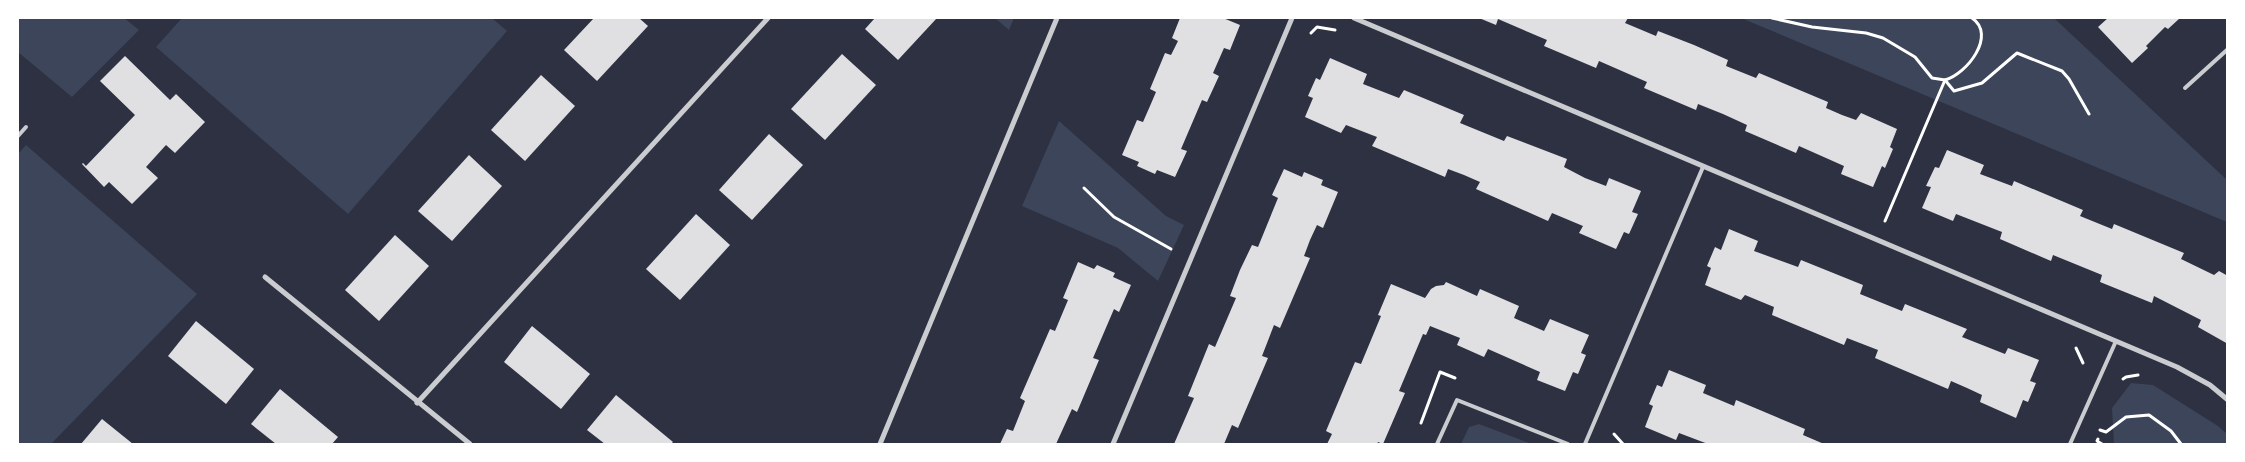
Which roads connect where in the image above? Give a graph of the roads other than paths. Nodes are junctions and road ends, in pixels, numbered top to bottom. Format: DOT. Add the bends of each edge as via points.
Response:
graph roads {
  1 [pos="768,18"];
  2 [pos="1057,18"];
  3 [pos="1292,18"];
  4 [pos="1354,18"];
  5 [pos="2228,48"];
  6 [pos="2185,88"];
  7 [pos="26,127"];
  8 [pos="18,136"];
  9 [pos="1703,167"];
  10 [pos="265,276"];
  11 [pos="2116,340"];
  12 [pos="2228,400"];
  13 [pos="417,403"];
  14 [pos="470,444"];
  15 [pos="880,444"];
  16 [pos="1113,444"];
  17 [pos="1437,444"];
  18 [pos="1568,444"];
  19 [pos="1585,444"];
  20 [pos="2070,444"];
  1 -- 13 [label="street"];
  2 -- 15 [label="street"];
  3 -- 16 [label="street"];
  4 -- 9 [label="street"];
  5 -- 6 [label="lane"];
  7 -- 8 [label="lane"];
  9 -- 11 [label="street"];
  9 -- 19 [label="lane"];
  10 -- 13 [label="street"];
  11 -- 12 [label="street" via="2177,367 2210,385"];
  11 -- 20 [label="lane"];
  13 -- 14 [label="street"];
  17 -- 18 [label="lane" via="1457,400"];
}
